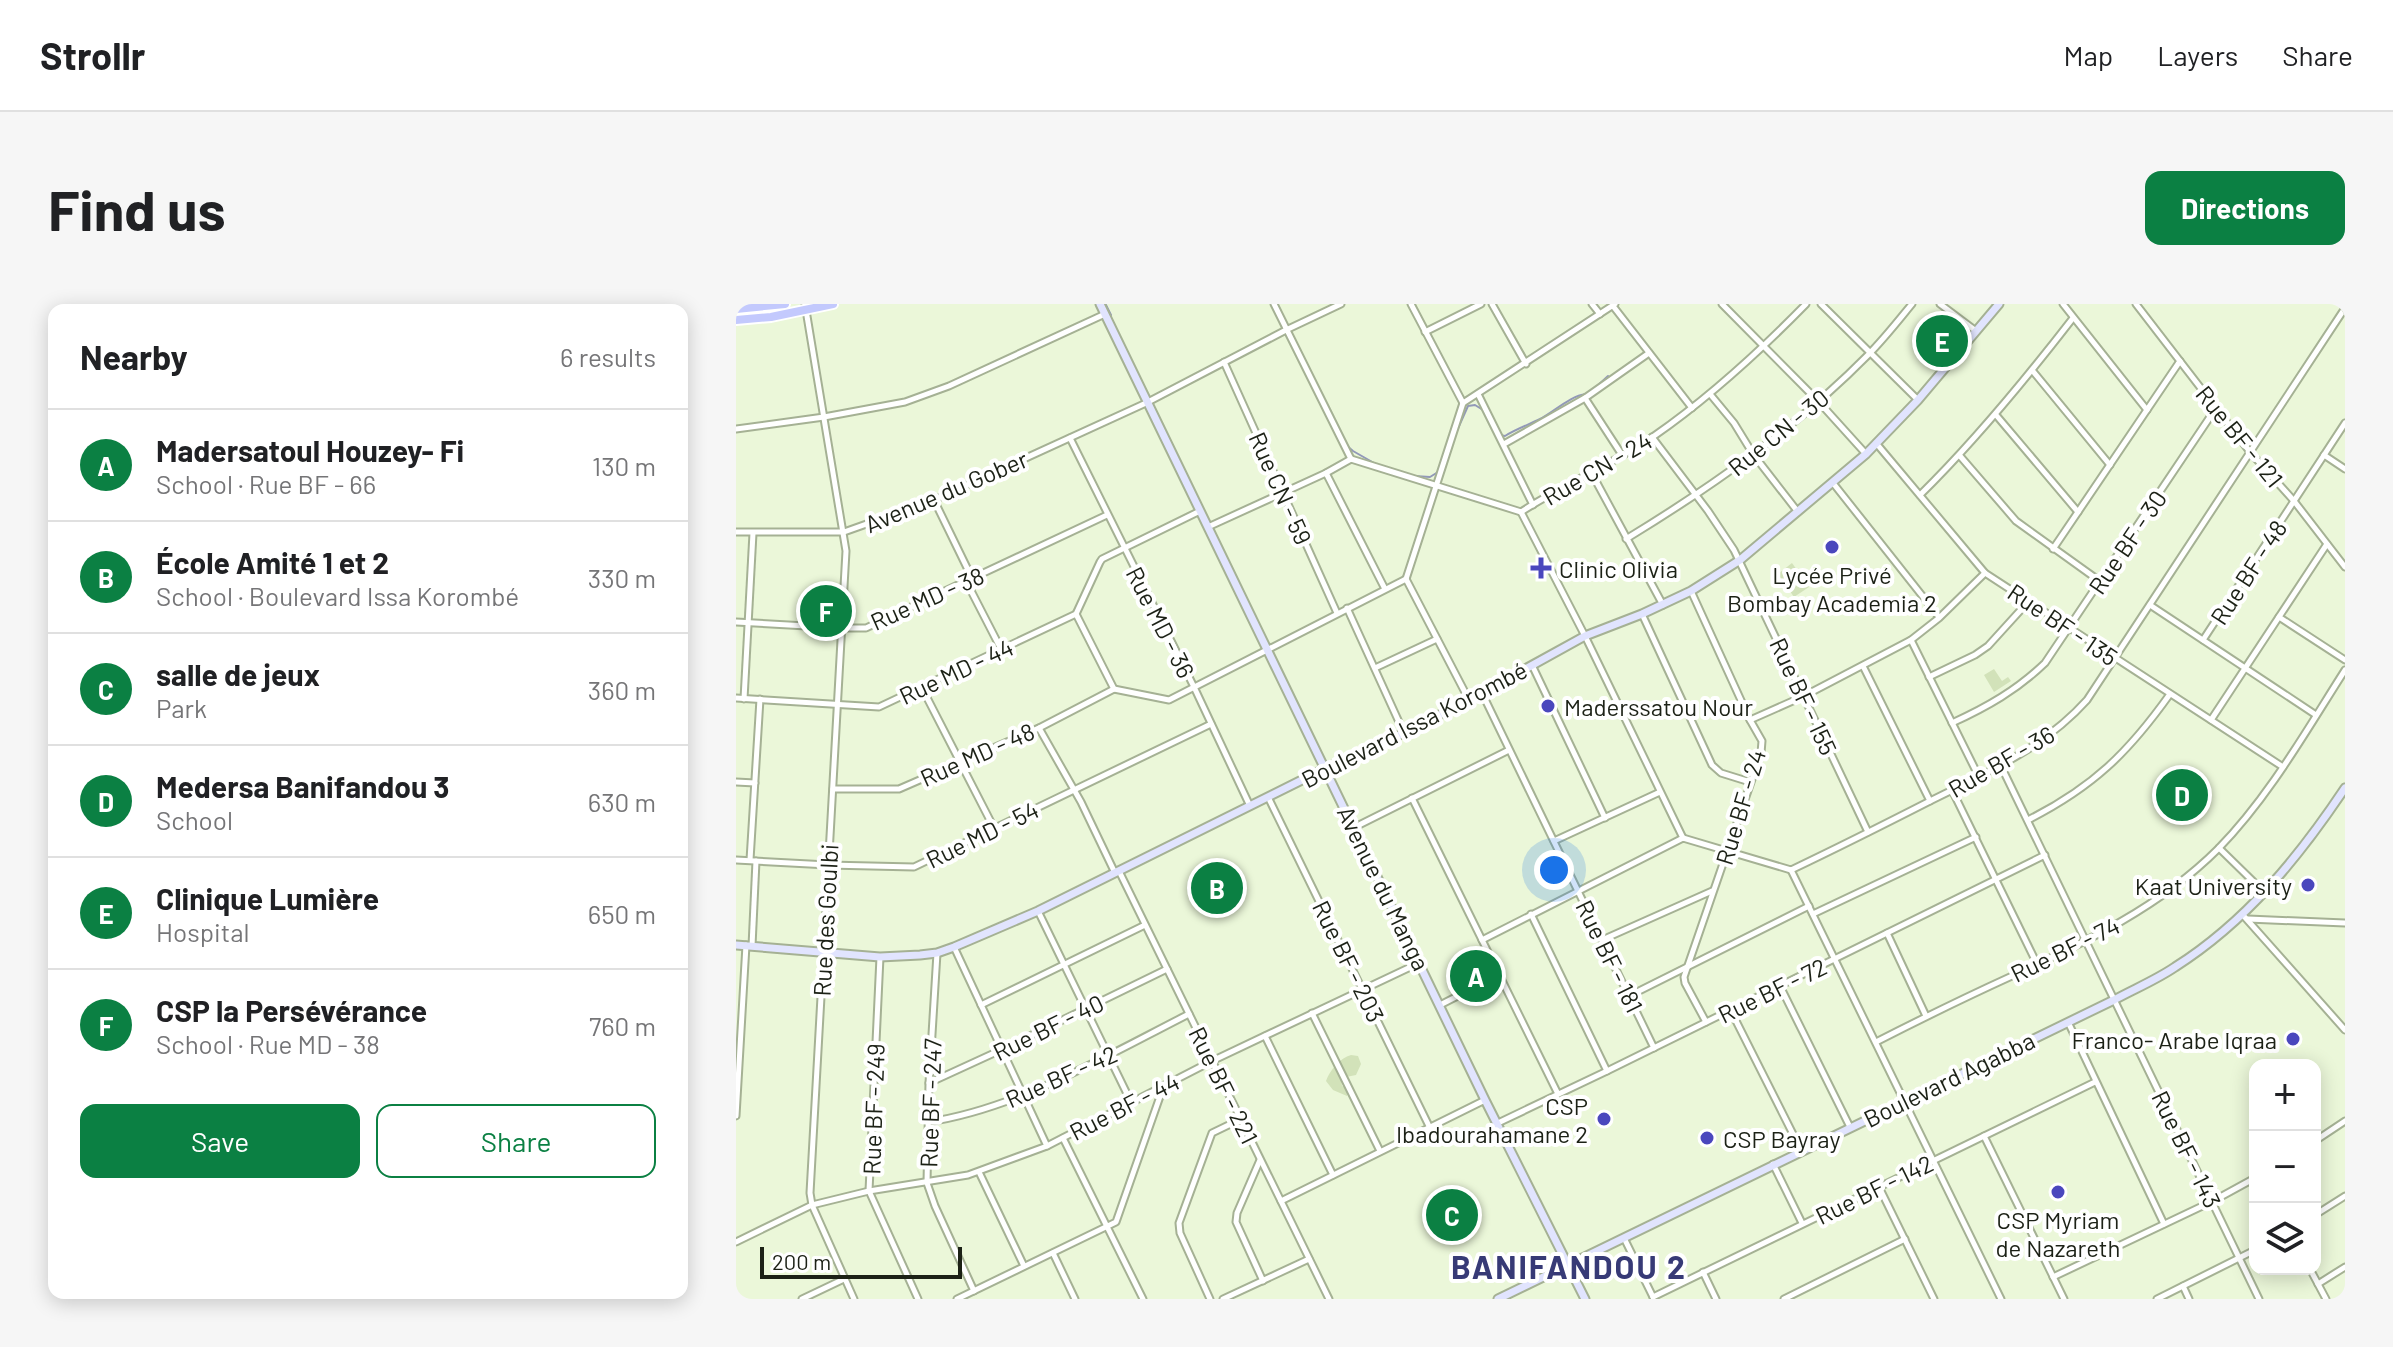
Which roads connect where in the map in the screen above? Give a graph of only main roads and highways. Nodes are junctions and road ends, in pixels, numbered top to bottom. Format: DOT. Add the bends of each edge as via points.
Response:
graph roads {
  1 [pos="785,304"];
  2 [pos="833,304"];
  3 [pos="770,305"];
  4 [pos="806,307"];
  5 [pos="736,309"];
  6 [pos="736,320"];
  1 -- 3 [label="main road"];
  2 -- 4 [label="main road"];
  3 -- 5 [label="main road"];
  4 -- 6 [label="main road"];
}
